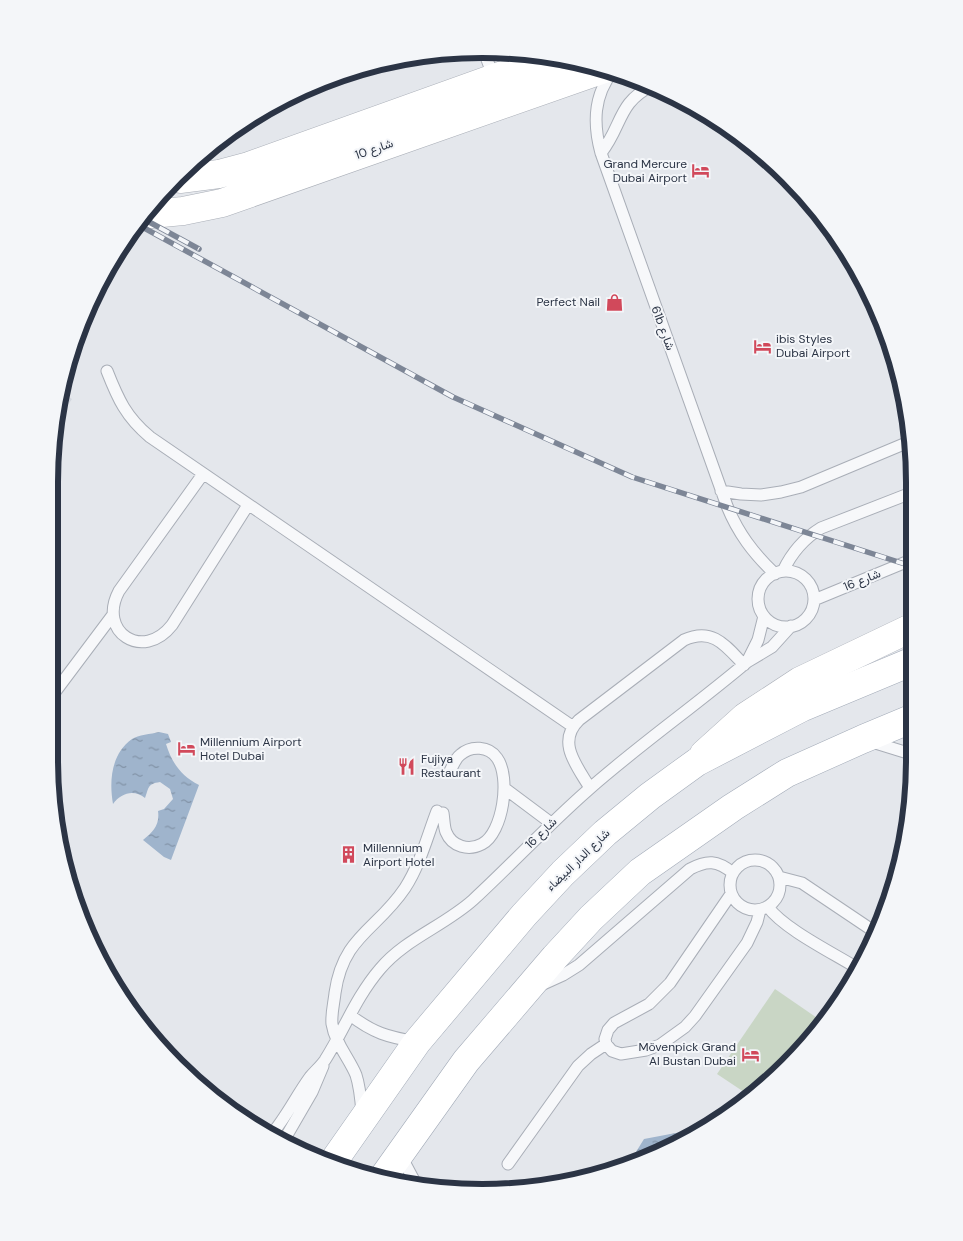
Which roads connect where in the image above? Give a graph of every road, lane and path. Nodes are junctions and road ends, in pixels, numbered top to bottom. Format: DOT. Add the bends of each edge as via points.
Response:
graph roads {
  1 [pos="486,58"];
  2 [pos="540,62"];
  3 [pos="593,73"];
  4 [pos="608,77"];
  5 [pos="494,78"];
  6 [pos="643,90"];
  7 [pos="600,153"];
  8 [pos="186,178"];
  9 [pos="153,214"];
  10 [pos="107,371"];
  11 [pos="904,445"];
  12 [pos="203,474"];
  13 [pos="721,491"];
  14 [pos="906,496"];
  15 [pos="248,505"];
  16 [pos="906,562"];
  17 [pos="779,572"];
  18 [pos="814,600"];
  19 [pos="112,616"];
  20 [pos="764,616"];
  21 [pos="791,626"];
  22 [pos="906,630"];
  23 [pos="746,664"];
  24 [pos="906,664"];
  25 [pos="58,688"];
  26 [pos="906,721"];
  27 [pos="572,726"];
  28 [pos="863,739"];
  29 [pos="906,753"];
  30 [pos="697,762"];
  31 [pos="450,771"];
  32 [pos="504,788"];
  33 [pos="590,788"];
  34 [pos="551,823"];
  35 [pos="733,873"];
  36 [pos="778,877"];
  37 [pos="731,894"];
  38 [pos="764,909"];
  39 [pos="870,929"];
  40 [pos="853,965"];
  41 [pos="527,989"];
  42 [pos="350,1015"];
  43 [pos="337,1039"];
  44 [pos="417,1042"];
  45 [pos="606,1044"];
  46 [pos="324,1062"];
  47 [pos="363,1119"];
  48 [pos="275,1130"];
  49 [pos="286,1136"];
  50 [pos="400,1154"];
  51 [pos="336,1158"];
  52 [pos="508,1164"];
  53 [pos="387,1172"];
  54 [pos="413,1178"];
  1 -- 5 [label="lane"];
  2 -- 5 [label="main road"];
  3 -- 9 [label="main road, شارع 10" via="222,203"];
  4 -- 7 [label="lane, 61b شارع" via="595,115"];
  5 -- 8 [label="main road" via="249,166"];
  6 -- 7 [label="lane" via="627,105"];
  7 -- 13 [label="lane, 61b شارع"];
  10 -- 12 [label="lane" via="119,402 132,422"];
  11 -- 13 [label="lane" via="781,492"];
  12 -- 15 [label="lane"];
  12 -- 19 [label="lane" via="119,591 113,602"];
  13 -- 17 [label="lane, 61b شارع" via="735,526 746,543 760,560"];
  14 -- 17 [label="lane" via="815,532 798,546"];
  15 -- 19 [label="lane" via="164,636 152,642 139,642 126,637"];
  15 -- 27 [label="lane"];
  16 -- 18 [label="lane, شارع 16"];
  17 -- 18 [label="lane" via="791,572 805,579"];
  17 -- 20 [label="lane, شارع 16" via="767,579 761,588 758,597"];
  18 -- 21 [label="lane, شارع 16" via="811,612 803,622"];
  19 -- 25 [label="lane"];
  20 -- 21 [label="lane" via="776,625"];
  20 -- 23 [label="lane, شارع 16" via="758,640"];
  21 -- 23 [label="lane, شارع 16" via="772,647"];
  22 -- 30 [label="main road" via="779,694 745,717"];
  23 -- 27 [label="lane" via="716,638 694,635"];
  23 -- 33 [label="lane, شارع 16"];
  24 -- 30 [label="main road, شارع الدار البيضاء" via="803,708"];
  26 -- 28 [label="main road"];
  27 -- 33 [label="lane" via="568,744"];
  28 -- 29 [label="lane"];
  28 -- 41 [label="main road" via="787,774 640,872 591,918"];
  30 -- 44 [label="main road, شارع الدار البيضاء" via="605,833 563,873"];
  31 -- 32 [label="lane" via="458,756 467,750 489,751 498,758"];
  32 -- 34 [label="lane"];
  32 -- 43 [label="lane" via="496,825 486,842 475,848 463,848 453,842 446,833 440,812 413,875 392,904 357,940 342,965 332,1016"];
  33 -- 34 [label="lane, شارع 16"];
  34 -- 42 [label="lane, شارع 16" via="473,899 394,954 368,984"];
  35 -- 36 [label="lane" via="747,861 757,860 774,869"];
  35 -- 37 [label="lane"];
  35 -- 41 [label="lane" via="712,862 700,863 579,965 546,983"];
  36 -- 38 [label="lane" via="779,894"];
  36 -- 39 [label="lane" via="802,883"];
  37 -- 38 [label="lane" via="743,908"];
  37 -- 45 [label="lane" via="670,983 649,1004 614,1024 608,1030"];
  38 -- 40 [label="lane"];
  38 -- 45 [label="lane" via="747,943 685,1027 660,1045 631,1054 612,1051"];
  41 -- 50 [label="main road" via="466,1061"];
  42 -- 43 [label="lane, شارع 16"];
  42 -- 44 [label="lane" via="388,1037"];
  43 -- 46 [label="lane, شارع 16"];
  43 -- 47 [label="lane" via="356,1076"];
  44 -- 47 [label="main road, شارع الدار البيضاء"];
  45 -- 52 [label="lane" via="578,1066"];
  46 -- 48 [label="lane"];
  46 -- 49 [label="lane" via="312,1092"];
  47 -- 51 [label="main road, شارع الدار البيضاء"];
  50 -- 53 [label="main road"];
  50 -- 54 [label="lane"];
}
